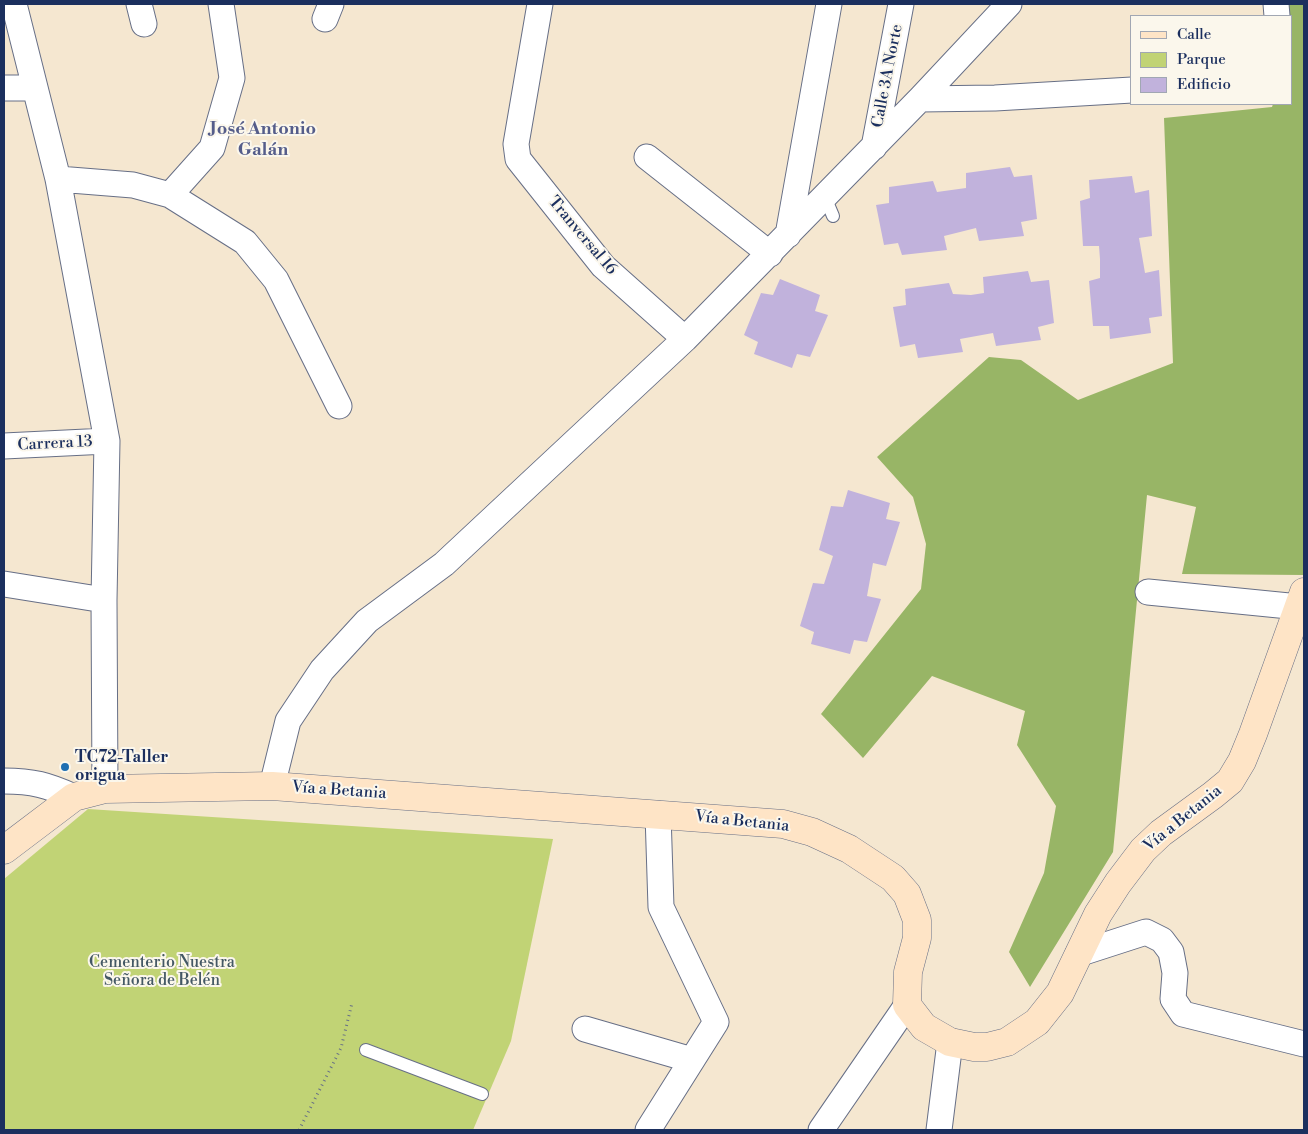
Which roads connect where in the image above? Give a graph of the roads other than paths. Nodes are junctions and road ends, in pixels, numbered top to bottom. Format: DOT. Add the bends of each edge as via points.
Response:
graph roads {
  1 [pos="14,4"];
  2 [pos="221,4"];
  3 [pos="540,4"];
  4 [pos="828,4"];
  5 [pos="901,4"];
  6 [pos="1009,4"];
  7 [pos="4,88"];
  8 [pos="35,88"];
  9 [pos="1130,90"];
  10 [pos="920,99"];
  11 [pos="874,147"];
  12 [pos="646,157"];
  13 [pos="58,179"];
  14 [pos="170,195"];
  15 [pos="788,235"];
  16 [pos="770,254"];
  17 [pos="686,339"];
  18 [pos="339,406"];
  19 [pos="106,441"];
  20 [pos="4,446"];
  21 [pos="4,590"];
  22 [pos="1148,592"];
  23 [pos="104,600"];
  24 [pos="1302,601"];
  25 [pos="4,781"];
  26 [pos="272,786"];
  27 [pos="105,789"];
  28 [pos="74,797"];
  29 [pos="658,814"];
  30 [pos="4,850"];
  31 [pos="1078,954"];
  32 [pos="908,1005"];
  33 [pos="585,1028"];
  34 [pos="950,1042"];
  35 [pos="1304,1044"];
  36 [pos="366,1050"];
  37 [pos="692,1060"];
  38 [pos="482,1094"];
  39 [pos="648,1130"];
  40 [pos="821,1130"];
  41 [pos="939,1130"];
  1 -- 8 [label="street"];
  2 -- 14 [label="street" via="232,78 212,148"];
  3 -- 17 [label="street, Tranversal 16" via="516,144 518,159 603,266"];
  4 -- 15 [label="street"];
  5 -- 11 [label="street, Calle 3A Norte"];
  6 -- 10 [label="street"];
  7 -- 8 [label="street"];
  8 -- 13 [label="street"];
  9 -- 10 [label="street"];
  10 -- 11 [label="street"];
  11 -- 15 [label="street" via="829,206"];
  12 -- 16 [label="street"];
  13 -- 14 [label="street" via="133,185"];
  13 -- 19 [label="street"];
  14 -- 18 [label="street" via="245,242 276,280"];
  15 -- 16 [label="street"];
  16 -- 17 [label="street"];
  17 -- 26 [label="street" via="444,564 367,621 322,670 288,722"];
  19 -- 20 [label="street, Carrera 13"];
  19 -- 23 [label="street"];
  21 -- 23 [label="street"];
  22 -- 24 [label="street"];
  23 -- 27 [label="street"];
  24 -- 31 [label="street, Vía a Betania" via="1253,734 1230,781 1143,850 1108,898"];
  25 -- 28 [label="street" via="49,786"];
  26 -- 27 [label="street, Vía a Betania"];
  26 -- 29 [label="street, Vía a Betania"];
  27 -- 28 [label="street, Vía a Betania"];
  28 -- 30 [label="street, Vía a Betania"];
  29 -- 32 [label="street, Vía a Betania" via="783,824 812,832 849,849 893,878 907,894 917,920 917,938 908,972"];
  29 -- 37 [label="street" via="661,907 716,1022"];
  31 -- 34 [label="street, Vía a Betania" via="1060,993 1037,1022 1007,1042 987,1047"];
  31 -- 35 [label="street" via="1146,932 1162,940 1171,952 1175,973 1173,999 1183,1014"];
  32 -- 34 [label="street, Vía a Betania" via="924,1027"];
  32 -- 40 [label="street"];
  33 -- 37 [label="street"];
  34 -- 41 [label="street"];
  36 -- 38 [label="lane"];
  37 -- 39 [label="street"];
}
